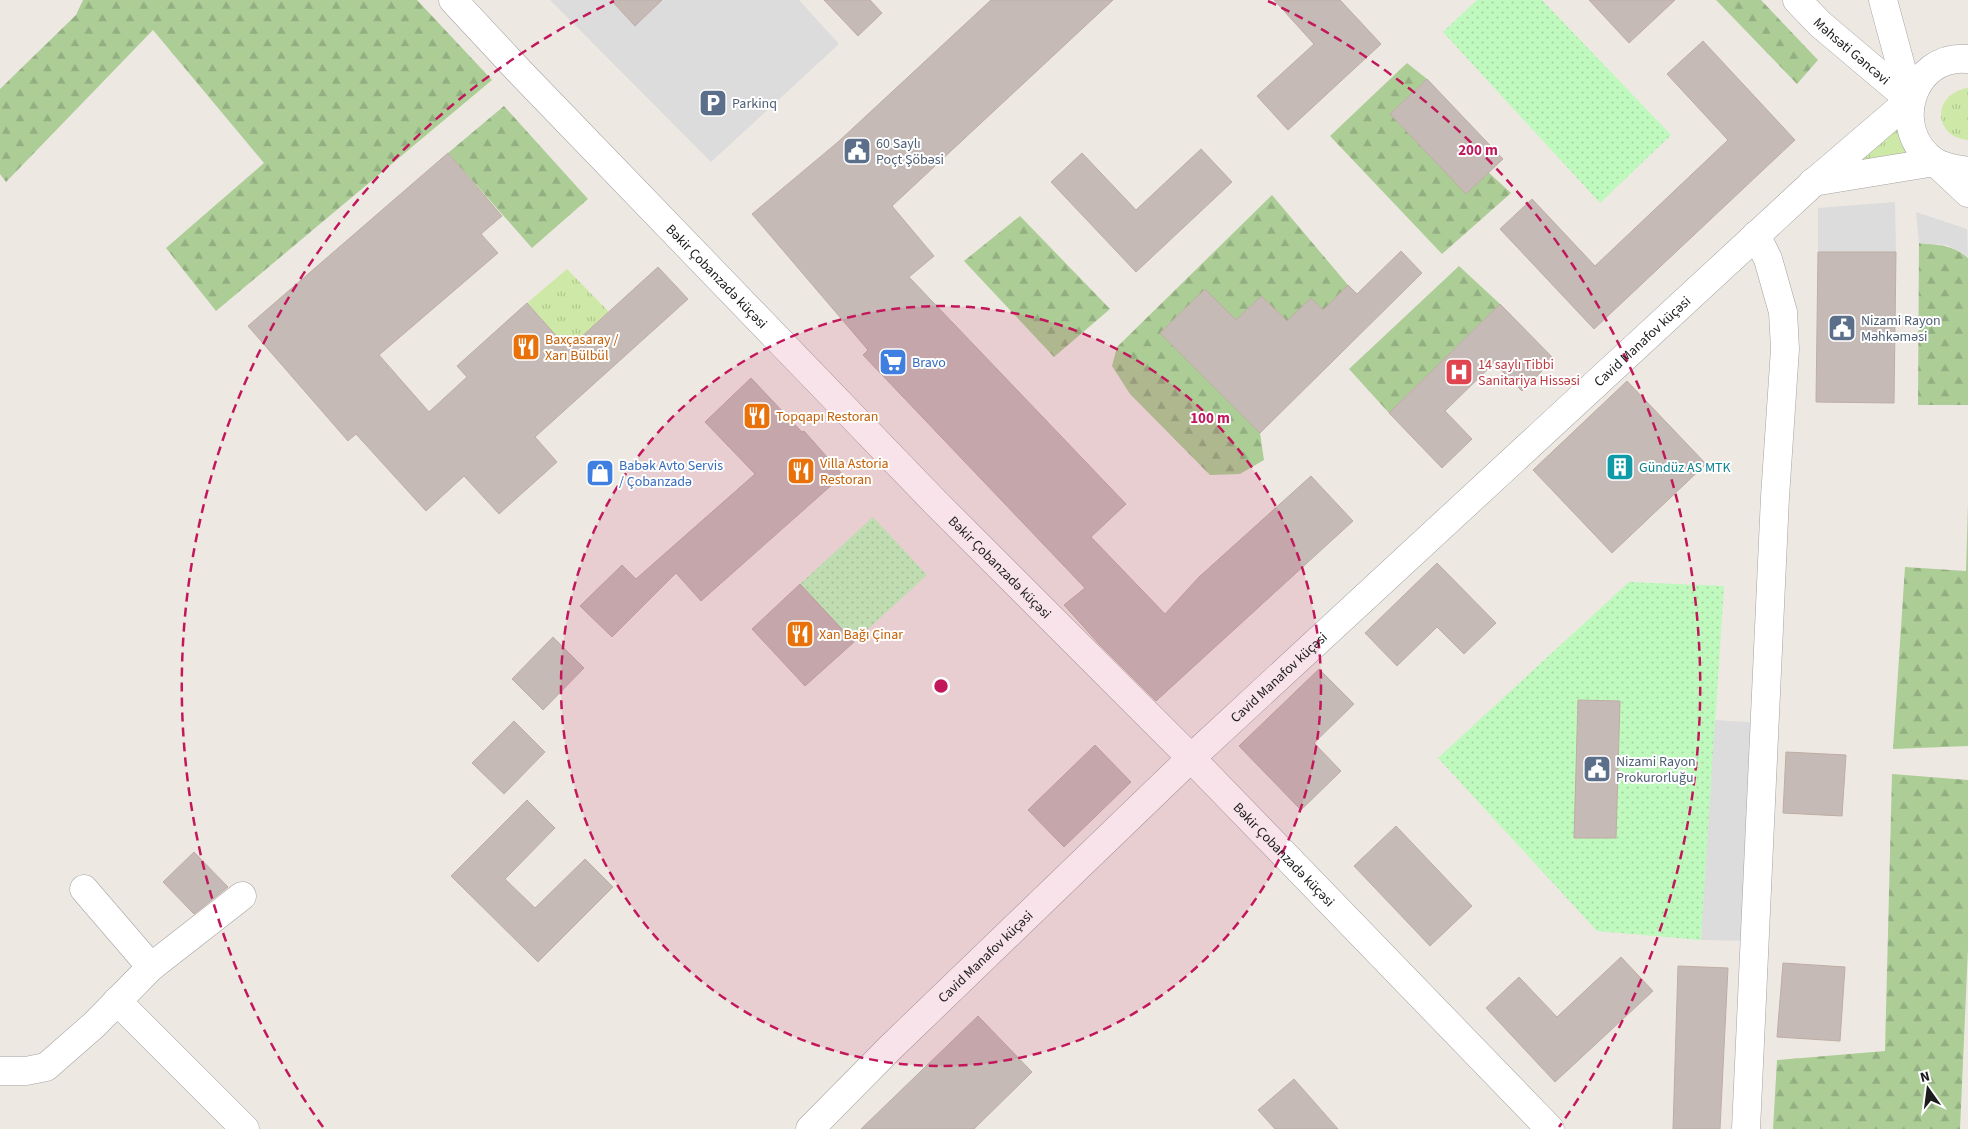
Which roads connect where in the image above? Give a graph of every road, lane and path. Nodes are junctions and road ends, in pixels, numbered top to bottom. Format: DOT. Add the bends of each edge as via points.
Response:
graph roads {
  1 [pos="453,0"];
  2 [pos="1796,0"];
  3 [pos="1883,0"];
  4 [pos="1968,59"];
  5 [pos="1910,100"];
  6 [pos="1935,162"];
  7 [pos="1968,170"];
  8 [pos="1813,182"];
  9 [pos="1968,193"];
  10 [pos="1756,235"];
  11 [pos="1191,758"];
  12 [pos="84,889"];
  13 [pos="242,896"];
  14 [pos="151,967"];
  15 [pos="117,1001"];
  16 [pos="0,1070"];
  17 [pos="245,1129"];
  18 [pos="810,1129"];
  19 [pos="1550,1129"];
  20 [pos="1746,1129"];
  1 -- 11 [label="street, Bəkir Çobanzadə küçəsi" via="936,503"];
  2 -- 5 [label="street, Məhsəti Gəncəvi"];
  3 -- 5 [label="street"];
  4 -- 5 [label="street" via="1944,62 1929,71 1917,84"];
  5 -- 6 [label="street" via="1909,118 1913,135"];
  5 -- 8 [label="street, Cavid Manafov küçəsi"];
  6 -- 7 [label="street" via="1951,169"];
  6 -- 8 [label="street"];
  6 -- 9 [label="street"];
  8 -- 10 [label="street, Cavid Manafov küçəsi"];
  10 -- 11 [label="street, Cavid Manafov küçəsi"];
  10 -- 20 [label="street" via="1768,259 1783,312 1785,349 1775,497"];
  11 -- 18 [label="street, Cavid Manafov küçəsi"];
  11 -- 19 [label="street, Bəkir Çobanzadə küçəsi"];
  12 -- 14 [label="street"];
  13 -- 14 [label="street"];
  14 -- 15 [label="street"];
  15 -- 16 [label="street" via="46,1067 26,1072"];
  15 -- 17 [label="street"];
}
